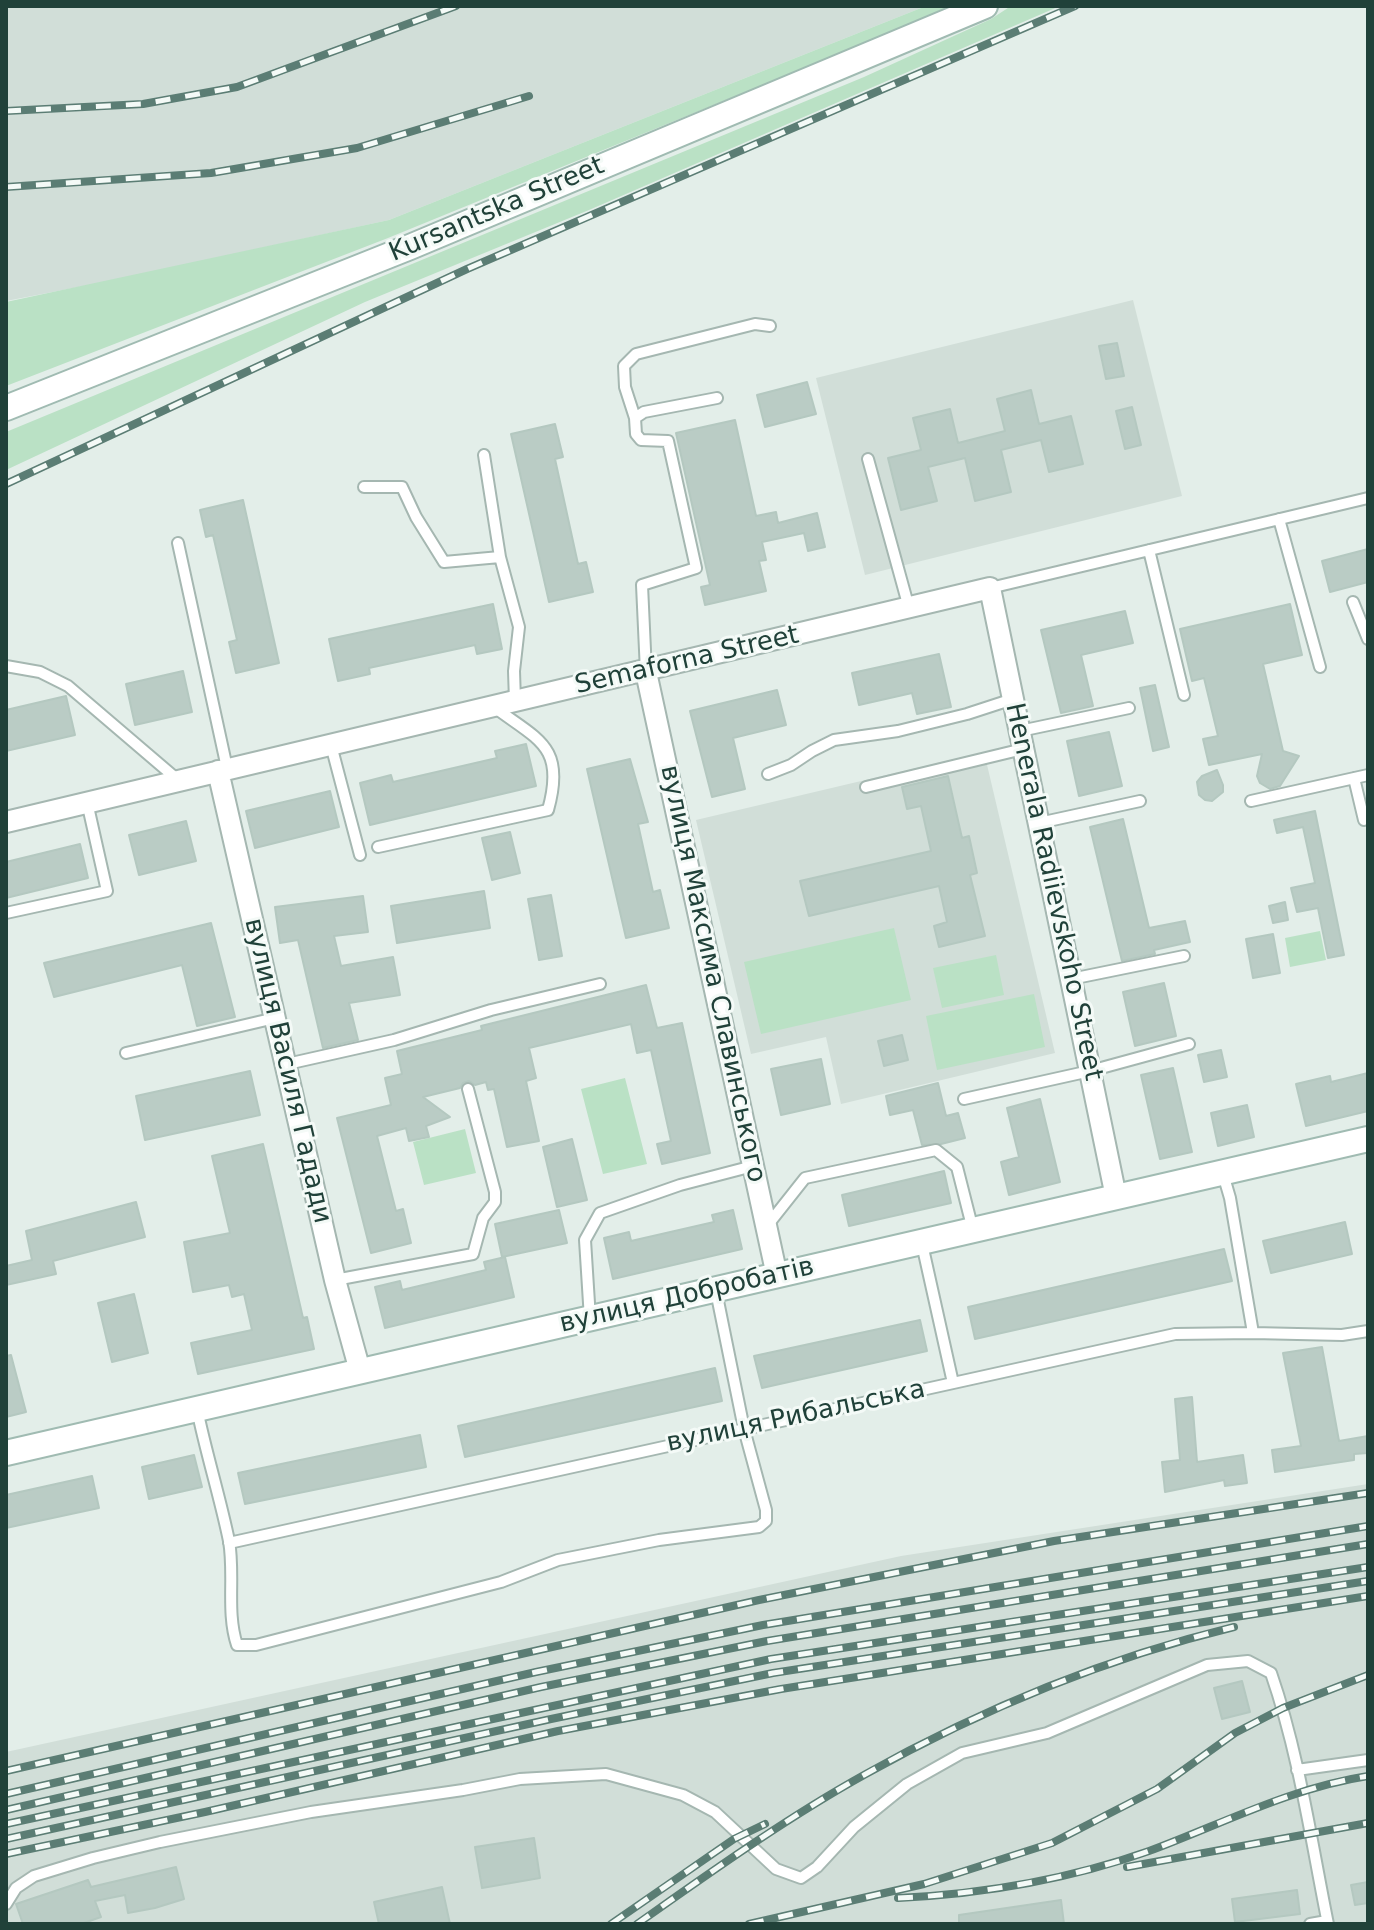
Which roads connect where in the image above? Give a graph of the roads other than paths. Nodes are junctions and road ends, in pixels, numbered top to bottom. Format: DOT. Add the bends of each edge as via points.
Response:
graph roads {
  1 [pos="985,6"];
  2 [pos="770,326"];
  3 [pos="717,398"];
  4 [pos="6,408"];
  5 [pos="635,418"];
  6 [pos="484,455"];
  7 [pos="868,459"];
  8 [pos="364,487"];
  9 [pos="1368,498"];
  10 [pos="1279,519"];
  11 [pos="178,543"];
  12 [pos="1149,550"];
  13 [pos="500,557"];
  14 [pos="990,588"];
  15 [pos="1353,602"];
  16 [pos="909,608"];
  17 [pos="1368,639"];
  18 [pos="6,666"];
  19 [pos="1320,667"];
  20 [pos="646,672"];
  21 [pos="1184,695"];
  22 [pos="1013,699"];
  23 [pos="515,702"];
  24 [pos="494,707"];
  25 [pos="1129,708"];
  26 [pos="1022,740"];
  27 [pos="331,745"];
  28 [pos="222,770"];
  29 [pos="768,774"];
  30 [pos="1368,775"];
  31 [pos="1354,778"];
  32 [pos="178,780"];
  33 [pos="866,787"];
  34 [pos="1140,801"];
  35 [pos="1251,801"];
  36 [pos="87,802"];
  37 [pos="1364,820"];
  38 [pos="6,822"];
  39 [pos="1039,823"];
  40 [pos="378,847"];
  41 [pos="360,855"];
  42 [pos="6,913"];
  43 [pos="1184,956"];
  44 [pos="1071,979"];
  45 [pos="600,984"];
  46 [pos="275,1018"];
  47 [pos="1189,1044"];
  48 [pos="126,1053"];
  49 [pos="287,1064"];
  50 [pos="1090,1071"];
  51 [pos="468,1089"];
  52 [pos="964,1099"];
  53 [pos="1368,1139"];
  54 [pos="753,1166"];
  55 [pos="1222,1172"];
  56 [pos="1116,1197"];
  57 [pos="766,1228"];
  58 [pos="973,1230"];
  59 [pos="922,1242"];
  60 [pos="777,1276"];
  61 [pos="335,1280"];
  62 [pos="716,1289"];
  63 [pos="590,1319"];
  64 [pos="1368,1331"];
  65 [pos="1253,1333"];
  66 [pos="360,1371"];
  67 [pos="953,1383"];
  68 [pos="197,1409"];
  69 [pos="744,1429"];
  70 [pos="6,1453"];
  71 [pos="229,1543"];
  72 [pos="1368,1760"];
  73 [pos="1297,1770"];
  74 [pos="6,1904"];
  75 [pos="1327,1923"];
  76 [pos="1310,1924"];
  1 -- 4 [label="street, Kursantska Street" via="410,247"];
  2 -- 5 [label="lane" via="755,324 636,354 624,366"];
  3 -- 5 [label="lane"];
  5 -- 20 [label="lane" via="641,440 668,441 696,568 642,585"];
  6 -- 13 [label="lane"];
  7 -- 16 [label="lane"];
  8 -- 13 [label="lane" via="402,487 444,562"];
  9 -- 10 [label="lane, Semaforna Street"];
  10 -- 12 [label="lane, Semaforna Street"];
  10 -- 19 [label="lane"];
  11 -- 28 [label="lane"];
  12 -- 14 [label="lane, Semaforna Street"];
  12 -- 21 [label="lane"];
  13 -- 23 [label="lane" via="519,627"];
  14 -- 16 [label="street, Semaforna Street"];
  14 -- 22 [label="street, Henerala Radiievskoho Street"];
  15 -- 17 [label="lane"];
  16 -- 20 [label="street, Semaforna Street"];
  18 -- 32 [label="lane" via="40,672 68,686"];
  20 -- 23 [label="street, Semaforna Street"];
  20 -- 54 [label="street, вулиця Максима Славинського"];
  22 -- 26 [label="street, Henerala Radiievskoho Street"];
  22 -- 29 [label="lane" via="898,731 834,740"];
  23 -- 24 [label="street, Semaforna Street"];
  24 -- 27 [label="street, Semaforna Street"];
  24 -- 40 [label="lane" via="545,745 554,779 548,810"];
  25 -- 26 [label="lane"];
  26 -- 33 [label="lane"];
  26 -- 39 [label="street, Henerala Radiievskoho Street"];
  27 -- 28 [label="street, Semaforna Street"];
  27 -- 41 [label="lane"];
  28 -- 32 [label="street, Semaforna Street"];
  28 -- 46 [label="street, вулиця Василя Гадади"];
  30 -- 31 [label="lane"];
  31 -- 35 [label="lane"];
  31 -- 37 [label="lane"];
  32 -- 36 [label="street, Semaforna Street"];
  34 -- 39 [label="lane"];
  36 -- 38 [label="street, Semaforna Street"];
  36 -- 42 [label="lane" via="107,891"];
  39 -- 44 [label="street, Henerala Radiievskoho Street"];
  43 -- 44 [label="lane"];
  44 -- 50 [label="street, Henerala Radiievskoho Street"];
  45 -- 49 [label="lane"];
  46 -- 48 [label="lane"];
  46 -- 49 [label="street, вулиця Василя Гадади"];
  47 -- 50 [label="lane"];
  49 -- 61 [label="street, вулиця Василя Гадади"];
  50 -- 52 [label="lane"];
  50 -- 56 [label="street, Henerala Radiievskoho Street"];
  51 -- 61 [label="lane" via="495,1192 473,1254"];
  53 -- 55 [label="street, вулиця Добробатів"];
  54 -- 57 [label="street, вулиця Максима Славинського"];
  54 -- 63 [label="lane" via="600,1213 585,1240"];
  55 -- 56 [label="street, вулиця Добробатів"];
  55 -- 65 [label="lane"];
  56 -- 58 [label="street, вулиця Добробатів"];
  57 -- 58 [label="lane" via="805,1178 936,1150 957,1167"];
  57 -- 60 [label="street, вулиця Максима Славинського"];
  58 -- 59 [label="street, вулиця Добробатів"];
  59 -- 60 [label="street, вулиця Добробатів"];
  59 -- 67 [label="lane"];
  60 -- 62 [label="street, вулиця Добробатів"];
  61 -- 66 [label="street, вулиця Василя Гадади"];
  62 -- 63 [label="street, вулиця Добробатів"];
  62 -- 69 [label="lane"];
  63 -- 66 [label="street, вулиця Добробатів"];
  64 -- 65 [label="lane, вулиця Рибальська"];
  65 -- 67 [label="lane, вулиця Рибальська" via="1175,1334"];
  66 -- 68 [label="street, вулиця Добробатів"];
  67 -- 69 [label="lane, вулиця Рибальська"];
  68 -- 70 [label="street, вулиця Добробатів"];
  68 -- 71 [label="lane"];
  69 -- 71 [label="lane, вулиця Рибальська"];
  69 -- 71 [label="lane" via="766,1510 766,1521 759,1527 558,1560 501,1582 256,1645 237,1645 231,1629"];
  72 -- 73 [label="lane"];
  73 -- 74 [label="lane" via="1271,1673 1248,1661 1207,1665 1047,1733 962,1753 907,1784 801,1878 776,1869 715,1812 683,1795 606,1774 520,1779 160,1842 34,1876 16,1888"];
  73 -- 75 [label="lane"];
  75 -- 76 [label="lane"];
}
